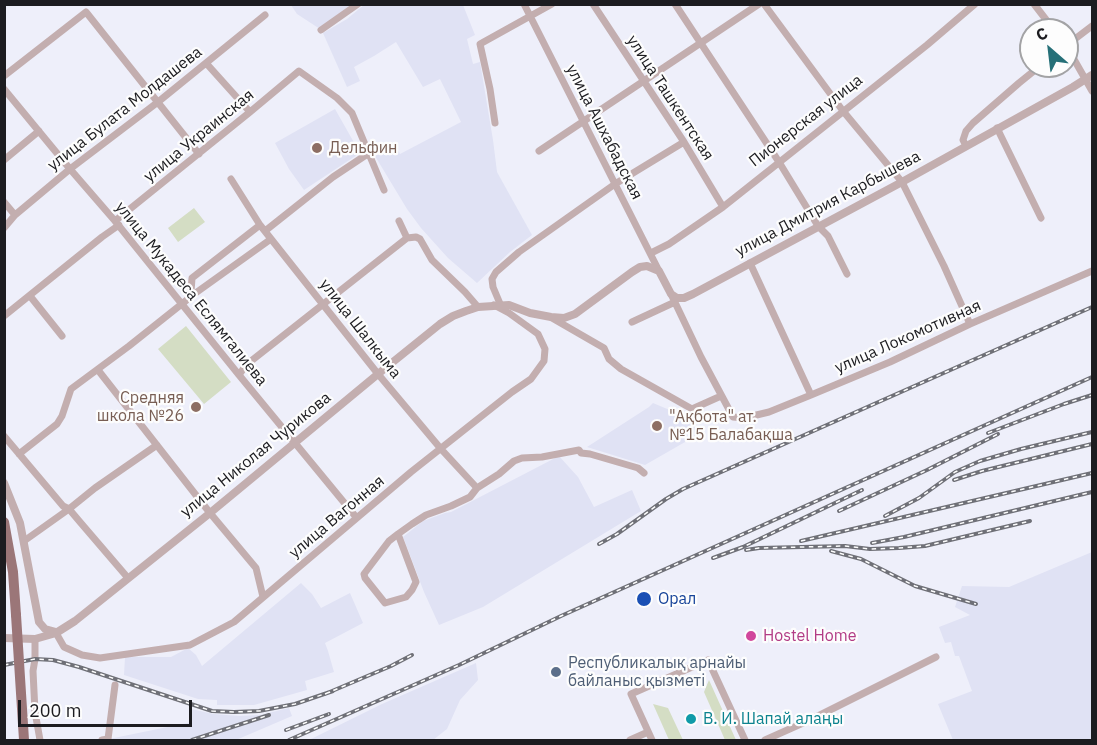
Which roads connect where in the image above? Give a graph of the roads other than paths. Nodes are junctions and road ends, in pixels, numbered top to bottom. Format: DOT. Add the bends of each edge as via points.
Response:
graph roads {
  1 [pos="358,4"];
  2 [pos="524,4"];
  3 [pos="552,4"];
  4 [pos="593,4"];
  5 [pos="675,4"];
  6 [pos="759,4"];
  7 [pos="764,4"];
  8 [pos="975,4"];
  9 [pos="1034,4"];
  10 [pos="264,15"];
  11 [pos="530,16"];
  12 [pos="1045,18"];
  13 [pos="1092,26"];
  14 [pos="321,30"];
  15 [pos="1079,36"];
  16 [pos="701,43"];
  17 [pos="206,63"];
  18 [pos="1079,63"];
  19 [pos="4,76"];
  20 [pos="1089,77"];
  21 [pos="1026,78"];
  22 [pos="644,81"];
  23 [pos="4,89"];
  24 [pos="1092,92"];
  25 [pos="158,102"];
  26 [pos="843,111"];
  27 [pos="250,112"];
  28 [pos="583,122"];
  29 [pos="495,123"];
  30 [pos="997,128"];
  31 [pos="39,131"];
  32 [pos="684,142"];
  33 [pos="966,146"];
  34 [pos="539,152"];
  35 [pos="369,153"];
  36 [pos="199,154"];
  37 [pos="4,160"];
  38 [pos="779,162"];
  39 [pos="70,169"];
  40 [pos="231,179"];
  41 [pos="902,182"];
  42 [pos="615,184"];
  43 [pos="384,190"];
  44 [pos="4,202"];
  45 [pos="723,207"];
  46 [pos="15,215"];
  47 [pos="1041,218"];
  48 [pos="399,221"];
  49 [pos="117,223"];
  50 [pos="818,226"];
  51 [pos="4,228"];
  52 [pos="263,228"];
  53 [pos="407,238"];
  54 [pos="272,239"];
  55 [pos="651,253"];
  56 [pos="750,263"];
  57 [pos="659,271"];
  58 [pos="1092,271"];
  59 [pos="847,274"];
  60 [pos="30,296"];
  61 [pos="673,298"];
  62 [pos="188,299"];
  63 [pos="182,304"];
  64 [pos="324,304"];
  65 [pos="498,305"];
  66 [pos="478,307"];
  67 [pos="4,316"];
  68 [pos="551,317"];
  69 [pos="632,322"];
  70 [pos="969,324"];
  71 [pos="62,336"];
  72 [pos="98,370"];
  73 [pos="378,374"];
  74 [pos="239,375"];
  75 [pos="811,395"];
  76 [pos="721,396"];
  77 [pos="4,436"];
  78 [pos="295,443"];
  79 [pos="157,445"];
  80 [pos="441,449"];
  81 [pos="19,454"];
  82 [pos="644,473"];
  83 [pos="4,483"];
  84 [pos="477,488"];
  85 [pos="69,509"];
  86 [pos="210,513"];
  87 [pos="356,517"];
  88 [pos="4,522"];
  89 [pos="398,534"];
  90 [pos="24,541"];
  91 [pos="4,563"];
  92 [pos="128,578"];
  93 [pos="263,597"];
  94 [pos="12,616"];
  95 [pos="39,622"];
  96 [pos="56,633"];
  97 [pos="4,638"];
  98 [pos="35,639"];
  99 [pos="936,657"];
  100 [pos="115,685"];
  101 [pos="648,732"];
  102 [pos="17,741"];
  103 [pos="24,741"];
  104 [pos="40,741"];
  105 [pos="102,741"];
  106 [pos="630,741"];
  107 [pos="652,741"];
  108 [pos="745,741"];
  109 [pos="765,741"];
  1 -- 14 [label="street"];
  2 -- 11 [label="street, улица Ашхабадская"];
  3 -- 11 [label="street"];
  4 -- 22 [label="street, улица Ташкентская"];
  5 -- 16 [label="street"];
  6 -- 16 [label="street"];
  7 -- 26 [label="street"];
  8 -- 26 [label="street, Пионерская улица"];
  9 -- 12 [label="street"];
  10 -- 17 [label="street, улица Булата Молдашева"];
  11 -- 28 [label="street, улица Ашхабадская"];
  11 -- 29 [label="street" via="480,44"];
  13 -- 15 [label="street"];
  16 -- 22 [label="street"];
  16 -- 38 [label="street"];
  17 -- 25 [label="street, улица Булата Молдашева"];
  17 -- 27 [label="street"];
  18 -- 20 [label="street"];
  19 -- 25 [label="street" via="86,12"];
  20 -- 24 [label="street"];
  20 -- 30 [label="street, улица Дмитрия Карбышева"];
  21 -- 33 [label="street" via="973,123 963,140"];
  22 -- 28 [label="street"];
  22 -- 32 [label="street, улица Ташкентская"];
  23 -- 31 [label="street, улица Мукадеса Еслямгалиева"];
  25 -- 36 [label="street"];
  25 -- 39 [label="street, улица Булата Молдашева"];
  26 -- 38 [label="street, Пионерская улица"];
  26 -- 41 [label="street"];
  27 -- 35 [label="street, улица Украинская" via="299,71 351,113"];
  27 -- 36 [label="street, улица Украинская"];
  28 -- 34 [label="street"];
  28 -- 42 [label="street, улица Ашхабадская"];
  30 -- 33 [label="street, улица Дмитрия Карбышева"];
  30 -- 47 [label="street"];
  31 -- 37 [label="street"];
  31 -- 39 [label="street, улица Мукадеса Еслямгалиева"];
  32 -- 42 [label="street"];
  32 -- 45 [label="street, улица Ташкентская"];
  33 -- 41 [label="street, улица Дмитрия Карбышева"];
  35 -- 43 [label="street"];
  35 -- 52 [label="street"];
  36 -- 49 [label="street, улица Украинская"];
  38 -- 45 [label="street, Пионерская улица"];
  38 -- 50 [label="street"];
  39 -- 46 [label="street, улица Булата Молдашева"];
  39 -- 49 [label="street, улица Мукадеса Еслямгалиева"];
  40 -- 52 [label="street, улица Шалкыма"];
  41 -- 50 [label="street, улица Дмитрия Карбышева"];
  41 -- 70 [label="street"];
  42 -- 55 [label="street, улица Ашхабадская"];
  42 -- 65 [label="street" via="495,272 492,279"];
  44 -- 46 [label="street"];
  45 -- 55 [label="street, Пионерская улица"];
  46 -- 51 [label="street, улица Булата Молдашева"];
  48 -- 53 [label="street"];
  49 -- 60 [label="street, улица Украинская"];
  49 -- 63 [label="street, улица Мукадеса Еслямгалиева"];
  50 -- 56 [label="street, улица Дмитрия Карбышева"];
  50 -- 59 [label="street" via="828,236"];
  52 -- 54 [label="street, улица Шалкыма"];
  52 -- 62 [label="street" via="192,278"];
  53 -- 64 [label="street"];
  53 -- 66 [label="street" via="420,239 432,260"];
  54 -- 62 [label="street"];
  54 -- 64 [label="street, улица Шалкыма"];
  55 -- 57 [label="street, улица Ашхабадская"];
  56 -- 61 [label="street, улица Дмитрия Карбышева" via="684,298"];
  56 -- 75 [label="street"];
  57 -- 61 [label="street"];
  57 -- 68 [label="street" via="640,267 575,314"];
  58 -- 70 [label="street, улица Локомотивная"];
  60 -- 67 [label="street, улица Украинская"];
  60 -- 71 [label="street"];
  61 -- 69 [label="street, улица Дмитрия Карбышева"];
  61 -- 76 [label="street"];
  62 -- 63 [label="street"];
  63 -- 72 [label="street"];
  63 -- 74 [label="street, улица Мукадеса Еслямгалиева"];
  64 -- 73 [label="street, улица Шалкыма"];
  64 -- 74 [label="street" via="246,365"];
  65 -- 66 [label="street, улица Николая Чурикова"];
  65 -- 68 [label="street"];
  65 -- 80 [label="street, улица Вагонная" via="538,334 545,349 544,361 531,379"];
  66 -- 73 [label="street, улица Николая Чурикова" via="440,324"];
  68 -- 76 [label="street" via="604,348 609,359 621,369 692,409"];
  70 -- 75 [label="street, улица Локомотивная"];
  72 -- 79 [label="street"];
  72 -- 81 [label="street" via="70,389 57,424"];
  73 -- 78 [label="street, улица Николая Чурикова"];
  73 -- 80 [label="street, улица Шалкыма"];
  74 -- 78 [label="street, улица Мукадеса Еслямгалиева"];
  75 -- 76 [label="street, улица Локомотивная" via="744,418 733,417"];
  77 -- 81 [label="street"];
  78 -- 86 [label="street, улица Николая Чурикова"];
  78 -- 87 [label="street, улица Мукадеса Еслямгалиева"];
  79 -- 85 [label="street"];
  79 -- 86 [label="street"];
  80 -- 84 [label="street, улица Шалкыма"];
  80 -- 87 [label="street, улица Вагонная"];
  81 -- 85 [label="street"];
  82 -- 84 [label="street" via="579,450 522,458"];
  83 -- 90 [label="street"];
  84 -- 89 [label="street" via="470,497 426,514"];
  85 -- 90 [label="street"];
  85 -- 92 [label="street"];
  86 -- 92 [label="street, улица Николая Чурикова"];
  86 -- 93 [label="street" via="256,568"];
  87 -- 93 [label="street, улица Вагонная"];
  88 -- 94 [label="main road" via="13,572"];
  89 -- 89 [label="street" via="416,582 406,597 385,603 364,574 388,541"];
  90 -- 95 [label="street"];
  91 -- 94 [label="main road"];
  92 -- 96 [label="street, улица Николая Чурикова"];
  93 -- 96 [label="street, улица Вагонная" via="234,622 190,645 100,658 64,647"];
  94 -- 102 [label="main road"];
  94 -- 103 [label="main road, bridge"];
  95 -- 96 [label="street"];
  95 -- 98 [label="street"];
  96 -- 98 [label="street, улица Николая Чурикова"];
  97 -- 98 [label="street, улица Николая Чурикова"];
  98 -- 104 [label="street" via="35,712"];
  99 -- 109 [label="street"];
  100 -- 105 [label="street" via="108,739"];
  101 -- 106 [label="street"];
  101 -- 107 [label="street"];
  101 -- 108 [label="street" via="631,694 708,660"];
}
